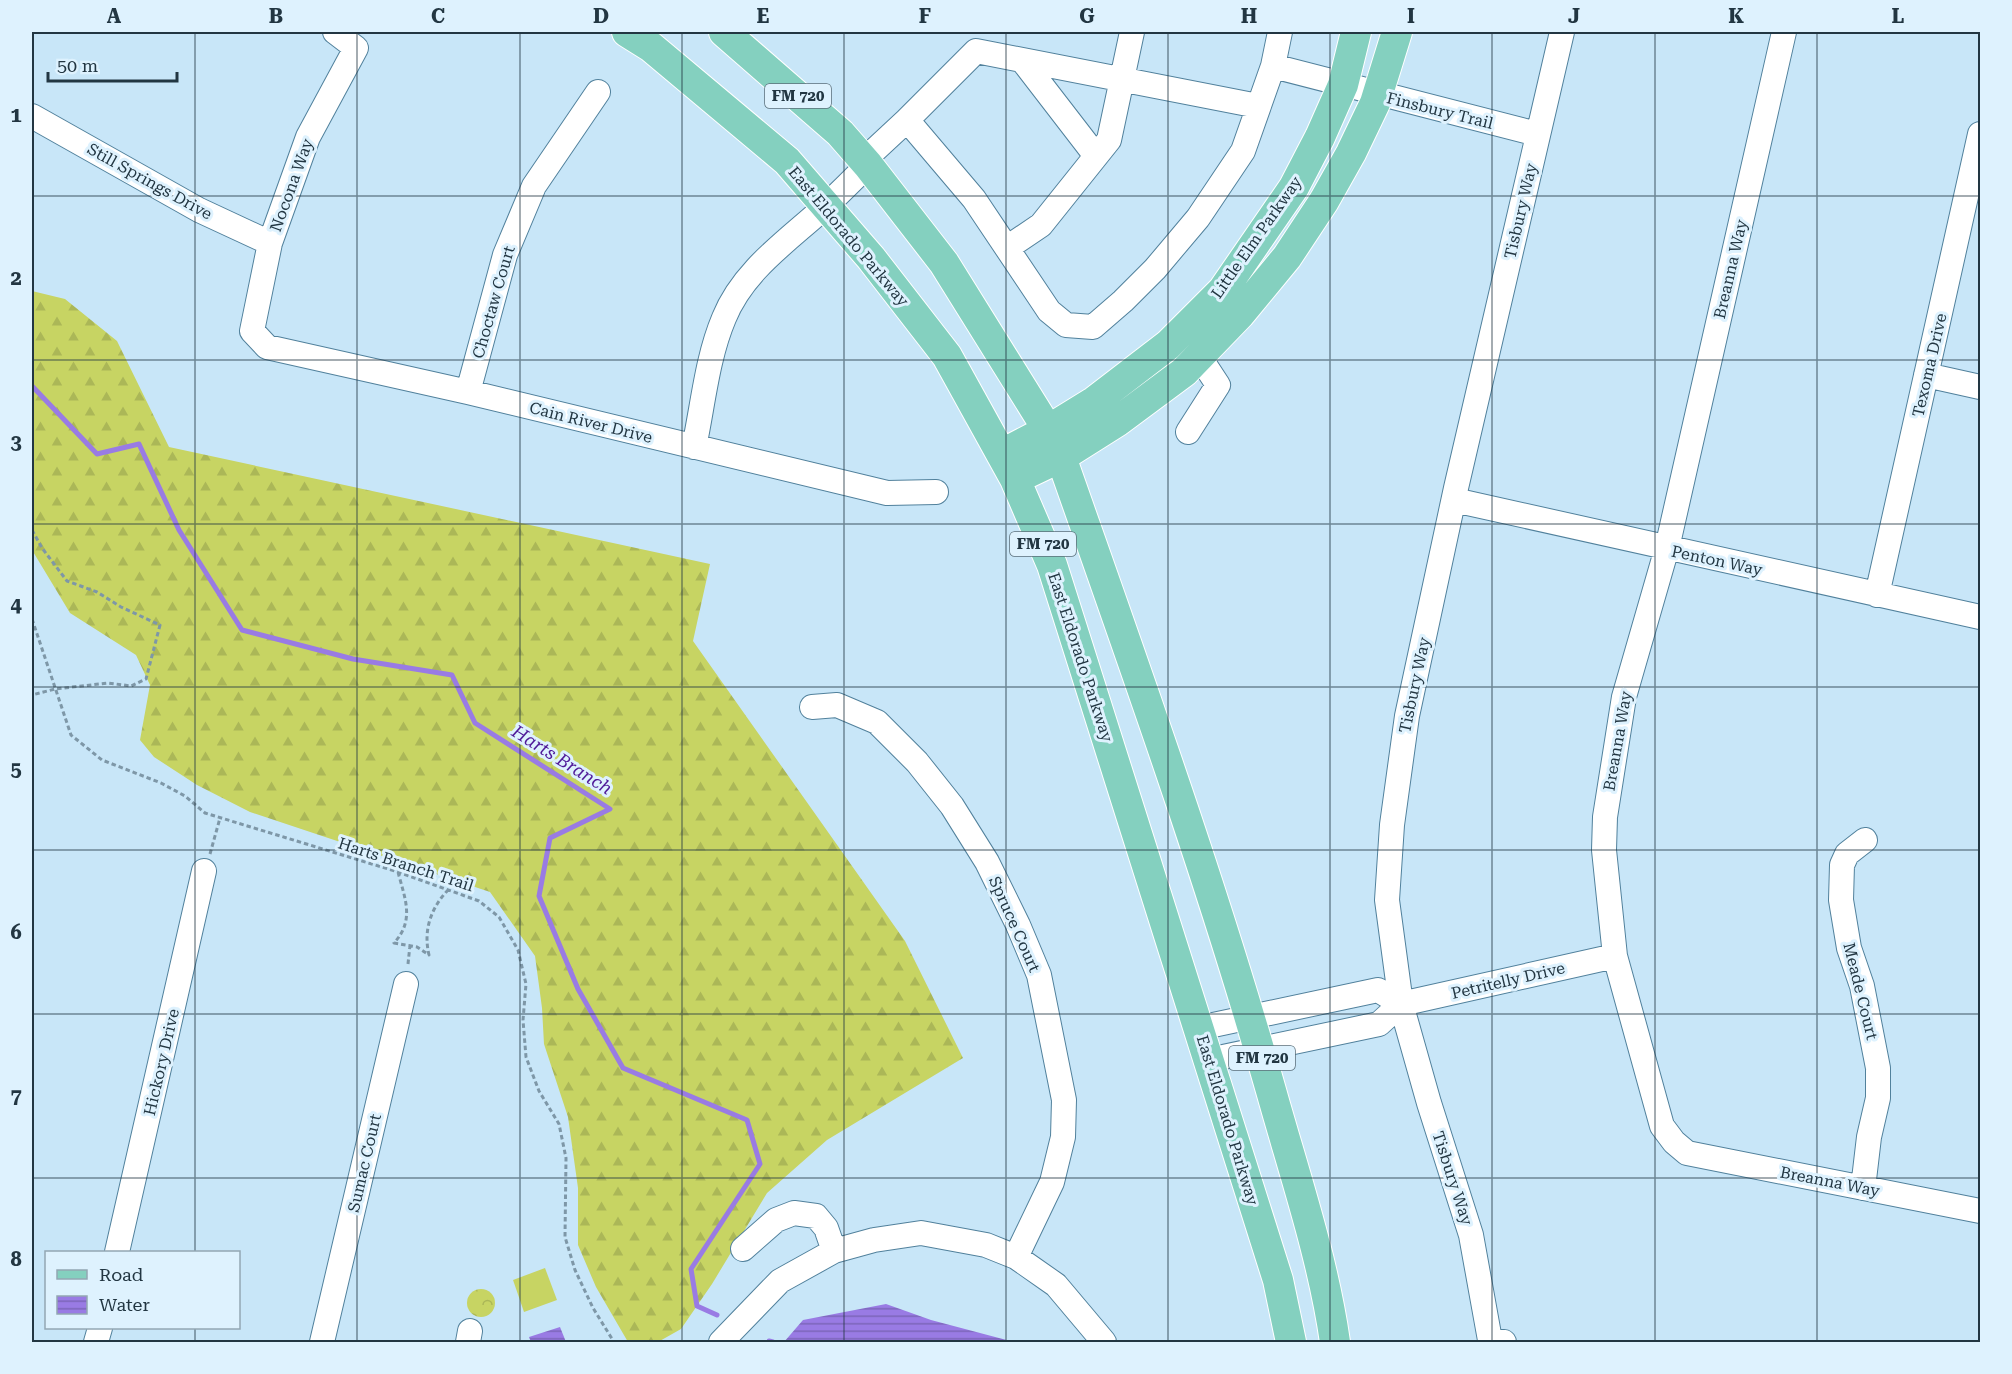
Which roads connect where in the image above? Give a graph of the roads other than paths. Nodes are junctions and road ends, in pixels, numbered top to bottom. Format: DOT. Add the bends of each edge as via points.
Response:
graph roads {
  1 [pos="335,32"];
  2 [pos="627,32"];
  3 [pos="724,32"];
  4 [pos="1132,32"];
  5 [pos="1280,32"];
  6 [pos="1356,32"];
  7 [pos="1397,32"];
  8 [pos="1562,32"];
  9 [pos="1784,32"];
  10 [pos="978,41"];
  11 [pos="1022,60"];
  12 [pos="1273,66"];
  13 [pos="1121,79"];
  14 [pos="1343,85"];
  15 [pos="598,92"];
  16 [pos="1378,94"];
  17 [pos="1258,106"];
  18 [pos="32,116"];
  19 [pos="907,120"];
  20 [pos="1537,134"];
  21 [pos="1979,150"];
  22 [pos="1096,156"];
  23 [pos="866,163"];
  24 [pos="826,206"];
  25 [pos="270,243"];
  26 [pos="1007,248"];
  27 [pos="252,331"];
  28 [pos="1199,356"];
  29 [pos="1926,375"];
  30 [pos="1980,387"];
  31 [pos="468,392"];
  32 [pos="1048,430"];
  33 [pos="1188,432"];
  34 [pos="694,447"];
  35 [pos="1061,457"];
  36 [pos="1009,466"];
  37 [pos="936,492"];
  38 [pos="1454,500"];
  39 [pos="1667,548"];
  40 [pos="1877,595"];
  41 [pos="1980,617"];
  42 [pos="812,707"];
  43 [pos="1163,747"];
  44 [pos="1114,761"];
  45 [pos="1866,840"];
  46 [pos="204,871"];
  47 [pos="1615,956"];
  48 [pos="406,984"];
  49 [pos="1401,1004"];
  50 [pos="1250,1018"];
  51 [pos="1199,1028"];
  52 [pos="1260,1050"];
  53 [pos="1209,1060"];
  54 [pos="1863,1188"];
  55 [pos="1980,1211"];
  56 [pos="743,1249"];
  57 [pos="117,1251"];
  58 [pos="834,1251"];
  59 [pos="1016,1257"];
  60 [pos="1497,1341"];
  61 [pos="322,1342"];
  62 [pos="721,1342"];
  63 [pos="1104,1342"];
  64 [pos="1291,1342"];
  65 [pos="1335,1342"];
  1 -- 25 [label="street, Nocona Way" via="356,48 308,136"];
  2 -- 24 [label="main road, East Eldorado Parkway" via="651,47 787,161"];
  3 -- 23 [label="main road, FM 720" via="840,133"];
  4 -- 13 [label="street"];
  5 -- 12 [label="street"];
  6 -- 14 [label="main road, Little Elm Parkway"];
  7 -- 16 [label="main road, Little Elm Parkway"];
  8 -- 20 [label="street, Tisbury Way"];
  9 -- 39 [label="street, Breanna Way"];
  10 -- 11 [label="street"];
  10 -- 19 [label="street"];
  11 -- 13 [label="street"];
  11 -- 22 [label="street"];
  12 -- 14 [label="street, Finsbury Trail"];
  12 -- 17 [label="street"];
  13 -- 17 [label="street"];
  13 -- 22 [label="street" via="1109,140"];
  14 -- 16 [label="street, Finsbury Trail"];
  14 -- 32 [label="main road, Little Elm Parkway" via="1294,188 1223,290 1168,345 1095,401"];
  15 -- 31 [label="street, Choctaw Court" via="534,186 505,255"];
  16 -- 20 [label="street, Finsbury Trail"];
  16 -- 28 [label="main road, Little Elm Parkway" via="1324,201 1287,257"];
  17 -- 26 [label="street" via="1243,151 1198,218 1155,269 1093,327 1066,325 1049,311"];
  18 -- 25 [label="street, Still Springs Drive" via="199,210"];
  19 -- 23 [label="street"];
  19 -- 26 [label="street" via="974,199"];
  20 -- 38 [label="street, Tisbury Way"];
  21 -- 29 [label="street, Texoma Drive"];
  22 -- 26 [label="street" via="1041,225"];
  23 -- 24 [label="street"];
  23 -- 32 [label="main road, FM 720" via="944,263"];
  24 -- 34 [label="street" via="759,265 738,291 715,343"];
  24 -- 36 [label="main road, East Eldorado Parkway" via="947,356"];
  25 -- 27 [label="street, Nocona Way"];
  27 -- 31 [label="street, Cain River Drive" via="267,347"];
  28 -- 33 [label="street" via="1218,385"];
  28 -- 35 [label="main road, Little Elm Parkway" via="1118,422"];
  29 -- 30 [label="street"];
  29 -- 40 [label="street, Texoma Drive"];
  31 -- 34 [label="street, Cain River Drive"];
  32 -- 35 [label="main road, FM 720"];
  32 -- 36 [label="main road, Little Elm Parkway"];
  34 -- 37 [label="street, Cain River Drive" via="887,493"];
  35 -- 36 [label="main road, Little Elm Parkway"];
  35 -- 43 [label="main road, FM 720"];
  36 -- 44 [label="main road, East Eldorado Parkway / FM 720" via="1052,564"];
  38 -- 39 [label="street, Penton Way"];
  38 -- 49 [label="street, Tisbury Way" via="1407,716 1392,825 1387,900"];
  39 -- 40 [label="street, Penton Way"];
  39 -- 47 [label="street, Breanna Way" via="1624,697 1609,781 1605,850"];
  40 -- 41 [label="street, Penton Way"];
  42 -- 59 [label="street, Spruce Court" via="837,705 877,722 917,762 952,806 987,862 1039,975 1064,1100 1063,1137 1052,1182"];
  43 -- 44 [label="main road"];
  43 -- 50 [label="main road, FM 720"];
  44 -- 51 [label="main road, East Eldorado Parkway / FM 720"];
  45 -- 54 [label="street, Meade Court" via="1847,854 1842,864 1841,900 1878,1068 1878,1098"];
  46 -- 57 [label="street, Hickory Drive"];
  47 -- 49 [label="street, Petritelly Drive"];
  47 -- 54 [label="street, Breanna Way" via="1662,1126 1674,1142 1687,1153"];
  48 -- 61 [label="street, Sumac Court"];
  49 -- 50 [label="street" via="1378,990"];
  49 -- 52 [label="street, Petritelly Drive" via="1379,1024"];
  49 -- 60 [label="street, Tisbury Way" via="1471,1235"];
  50 -- 51 [label="street"];
  50 -- 52 [label="main road, FM 720"];
  51 -- 53 [label="main road, East Eldorado Parkway / FM 720"];
  52 -- 53 [label="street, Petritelly Drive"];
  52 -- 65 [label="main road, FM 720" via="1319,1259"];
  53 -- 64 [label="main road, East Eldorado Parkway / FM 720" via="1278,1280"];
  54 -- 55 [label="street, Breanna Way"];
  56 -- 58 [label="street" via="776,1220 795,1213 816,1216 826,1228"];
  58 -- 59 [label="street" via="921,1233 986,1245"];
  58 -- 62 [label="street" via="780,1281"];
  59 -- 63 [label="street" via="1056,1286"];
}
